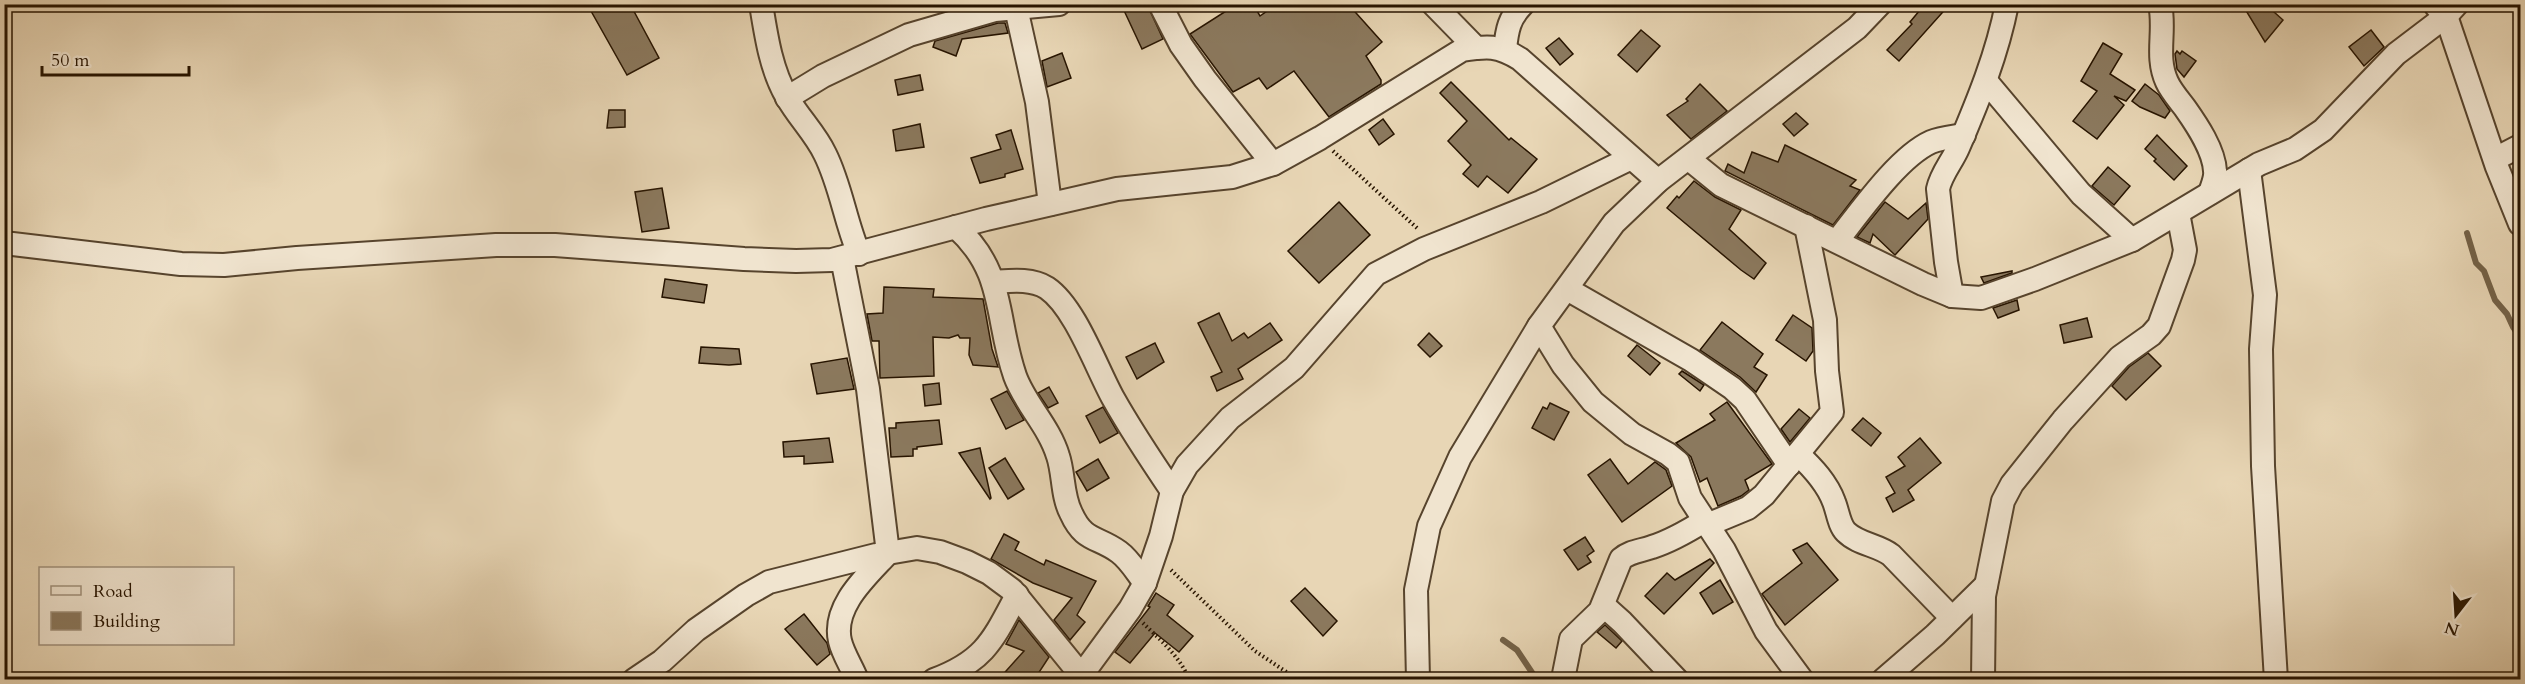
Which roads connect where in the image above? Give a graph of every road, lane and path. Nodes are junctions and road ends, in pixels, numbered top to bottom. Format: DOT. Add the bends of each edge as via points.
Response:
graph roads {
  1 [pos="761,4"];
  2 [pos="1059,4"];
  3 [pos="1160,4"];
  4 [pos="1433,4"];
  5 [pos="1523,4"];
  6 [pos="1880,4"];
  7 [pos="2007,4"];
  8 [pos="2160,4"];
  9 [pos="1016,8"];
  10 [pos="2446,8"];
  11 [pos="1476,48"];
  12 [pos="1505,49"];
  13 [pos="1986,81"];
  14 [pos="787,98"];
  15 [pos="1964,135"];
  16 [pos="1320,138"];
  17 [pos="2520,146"];
  18 [pos="1631,158"];
  19 [pos="1689,159"];
  20 [pos="2494,159"];
  21 [pos="1273,164"];
  22 [pos="2249,170"];
  23 [pos="1658,181"];
  24 [pos="2210,193"];
  25 [pos="1050,204"];
  26 [pos="2178,213"];
  27 [pos="2520,224"];
  28 [pos="1806,226"];
  29 [pos="956,227"];
  30 [pos="2132,240"];
  31 [pos="1838,241"];
  32 [pos="4,243"];
  33 [pos="1436,244"];
  34 [pos="850,256"];
  35 [pos="993,282"];
  36 [pos="1567,289"];
  37 [pos="1952,296"];
  38 [pos="1539,326"];
  39 [pos="1794,460"];
  40 [pos="1172,491"];
  41 [pos="1706,523"];
  42 [pos="888,553"];
  43 [pos="1155,555"];
  44 [pos="1145,583"];
  45 [pos="1986,585"];
  46 [pos="1017,595"];
  47 [pos="1603,605"];
  48 [pos="1130,609"];
  49 [pos="1952,618"];
  50 [pos="1079,677"];
  51 [pos="1563,679"];
  52 [pos="634,680"];
  53 [pos="857,680"];
  54 [pos="934,680"];
  55 [pos="1189,680"];
  56 [pos="1294,680"];
  57 [pos="1418,680"];
  58 [pos="1677,680"];
  59 [pos="1802,680"];
  60 [pos="1883,680"];
  61 [pos="1983,680"];
  62 [pos="2276,680"];
  1 -- 14 [label="street" via="778,78"];
  2 -- 9 [label="street"];
  3 -- 21 [label="street" via="1193,62"];
  4 -- 11 [label="street"];
  5 -- 12 [label="street" via="1508,25"];
  6 -- 19 [label="street" via="1857,27"];
  7 -- 13 [label="street"];
  8 -- 24 [label="street" via="2163,72 2213,160"];
  9 -- 14 [label="street" via="981,13 909,35"];
  9 -- 25 [label="street" via="1037,102"];
  10 -- 20 [label="street"];
  10 -- 22 [label="street" via="2323,130"];
  11 -- 12 [label="street"];
  11 -- 16 [label="street" via="1462,50"];
  12 -- 18 [label="street"];
  13 -- 15 [label="street"];
  13 -- 30 [label="street" via="2081,194"];
  14 -- 34 [label="street" via="825,153 850,234"];
  15 -- 31 [label="street" via="1930,142 1913,154 1878,189"];
  15 -- 37 [label="street" via="1938,189"];
  16 -- 21 [label="street"];
  16 -- 33 [label="path"];
  17 -- 20 [label="street"];
  18 -- 23 [label="street"];
  18 -- 33 [label="street" via="1541,202"];
  19 -- 23 [label="street"];
  19 -- 28 [label="street" via="1721,185"];
  20 -- 27 [label="street"];
  21 -- 25 [label="street" via="1232,177 1117,189"];
  22 -- 24 [label="street"];
  22 -- 62 [label="street" via="2265,295 2261,349 2263,466"];
  23 -- 36 [label="street" via="1614,223"];
  24 -- 26 [label="street"];
  25 -- 29 [label="street"];
  26 -- 30 [label="street"];
  26 -- 45 [label="street" via="2183,260 2159,326 2120,357 2062,420 2012,484 2003,501"];
  28 -- 31 [label="street"];
  28 -- 39 [label="street" via="1825,320 1832,412"];
  29 -- 34 [label="street"];
  29 -- 35 [label="street" via="974,243"];
  30 -- 37 [label="street" via="1997,294 1981,298"];
  31 -- 37 [label="street"];
  32 -- 34 [label="street" via="182,264 224,265 320,256 555,245 786,261"];
  33 -- 40 [label="street" via="1376,274 1294,368 1230,418 1187,465"];
  34 -- 42 [label="street"];
  35 -- 40 [label="street" via="1035,283 1059,299 1124,417"];
  35 -- 44 [label="street" via="1016,377 1051,438 1070,511 1080,530 1122,554"];
  36 -- 38 [label="street"];
  36 -- 39 [label="street" via="1732,388"];
  38 -- 41 [label="street" via="1563,365 1593,402 1632,434 1678,462 1690,498"];
  38 -- 57 [label="street" via="1461,457 1429,526 1416,590"];
  39 -- 41 [label="street" via="1748,508"];
  39 -- 49 [label="street" via="1812,467 1821,479 1845,531 1891,555"];
  40 -- 43 [label="street"];
  41 -- 47 [label="street" via="1627,554 1616,567"];
  41 -- 59 [label="street" via="1766,631"];
  42 -- 46 [label="street" via="917,548 940,552 989,573"];
  42 -- 52 [label="street" via="769,582 696,630"];
  42 -- 53 [label="street" via="850,598 839,621 840,641"];
  43 -- 44 [label="street"];
  43 -- 56 [label="path" via="1255,651"];
  44 -- 48 [label="street"];
  45 -- 49 [label="street"];
  45 -- 61 [label="street"];
  46 -- 50 [label="street"];
  46 -- 54 [label="street" via="993,640 979,657"];
  47 -- 51 [label="street" via="1571,639"];
  47 -- 58 [label="street"];
  48 -- 50 [label="street"];
  48 -- 55 [label="path" via="1177,658"];
  49 -- 60 [label="street"];
}
